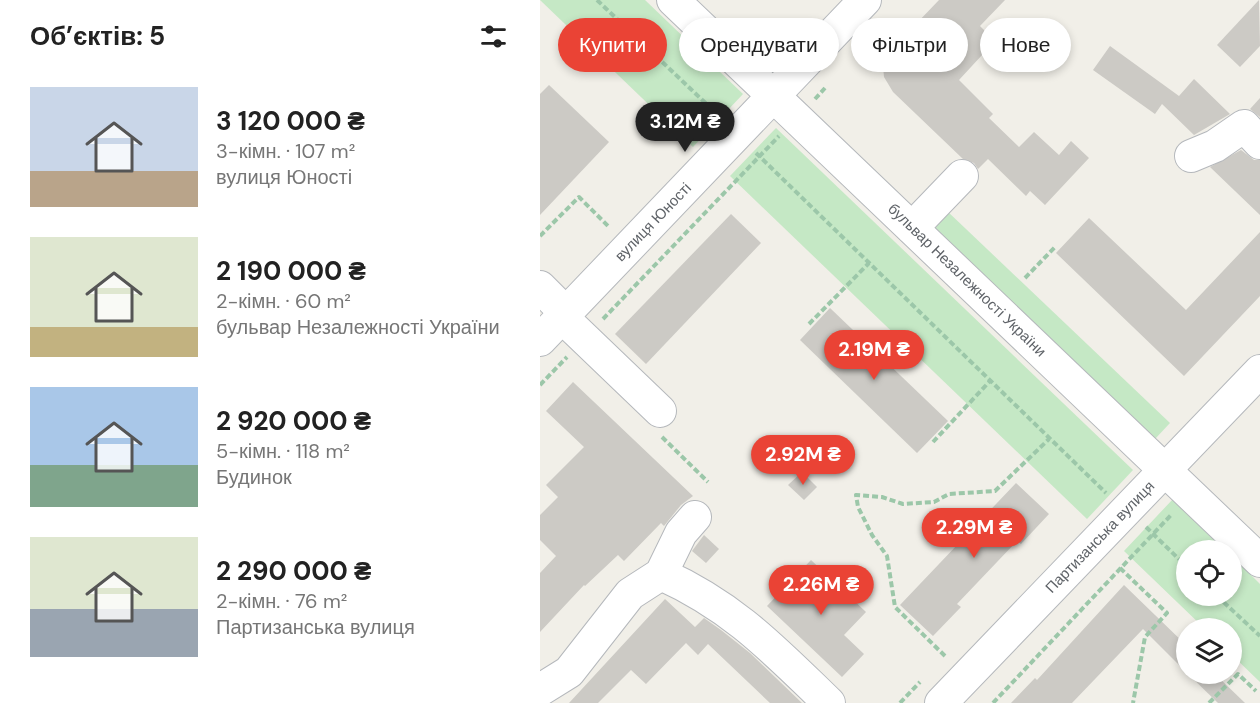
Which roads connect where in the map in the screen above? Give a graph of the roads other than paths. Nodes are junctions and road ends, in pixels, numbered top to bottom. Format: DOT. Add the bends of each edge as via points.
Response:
graph roads {
  1 [pos="673,0"];
  2 [pos="865,0"];
  3 [pos="774,96"];
  4 [pos="1260,142"];
  5 [pos="1191,156"];
  6 [pos="962,176"];
  7 [pos="912,228"];
  8 [pos="540,287"];
  9 [pos="564,315"];
  10 [pos="540,340"];
  11 [pos="1260,371"];
  12 [pos="660,411"];
  13 [pos="1164,470"];
  14 [pos="695,517"];
  15 [pos="1260,561"];
  16 [pos="661,574"];
  17 [pos="540,690"];
  18 [pos="829,703"];
  19 [pos="941,703"];
  1 -- 3 [label="street, бульвар Незалежності України"];
  2 -- 3 [label="street, вулиця Юності"];
  3 -- 7 [label="street, бульвар Незалежності України"];
  3 -- 9 [label="street, вулиця Юності"];
  4 -- 5 [label="street" via="1244,126 1215,146"];
  6 -- 7 [label="street"];
  7 -- 13 [label="street, бульвар Незалежності України"];
  8 -- 9 [label="street"];
  9 -- 10 [label="street, вулиця Юності"];
  9 -- 12 [label="street"];
  11 -- 13 [label="street, Партизанська вулиця"];
  13 -- 15 [label="street, бульвар Незалежності України"];
  13 -- 19 [label="street, Партизанська вулиця"];
  14 -- 16 [label="street" via="681,533"];
  16 -- 17 [label="street" via="630,594 569,672"];
  16 -- 18 [label="street" via="734,615"];
}
